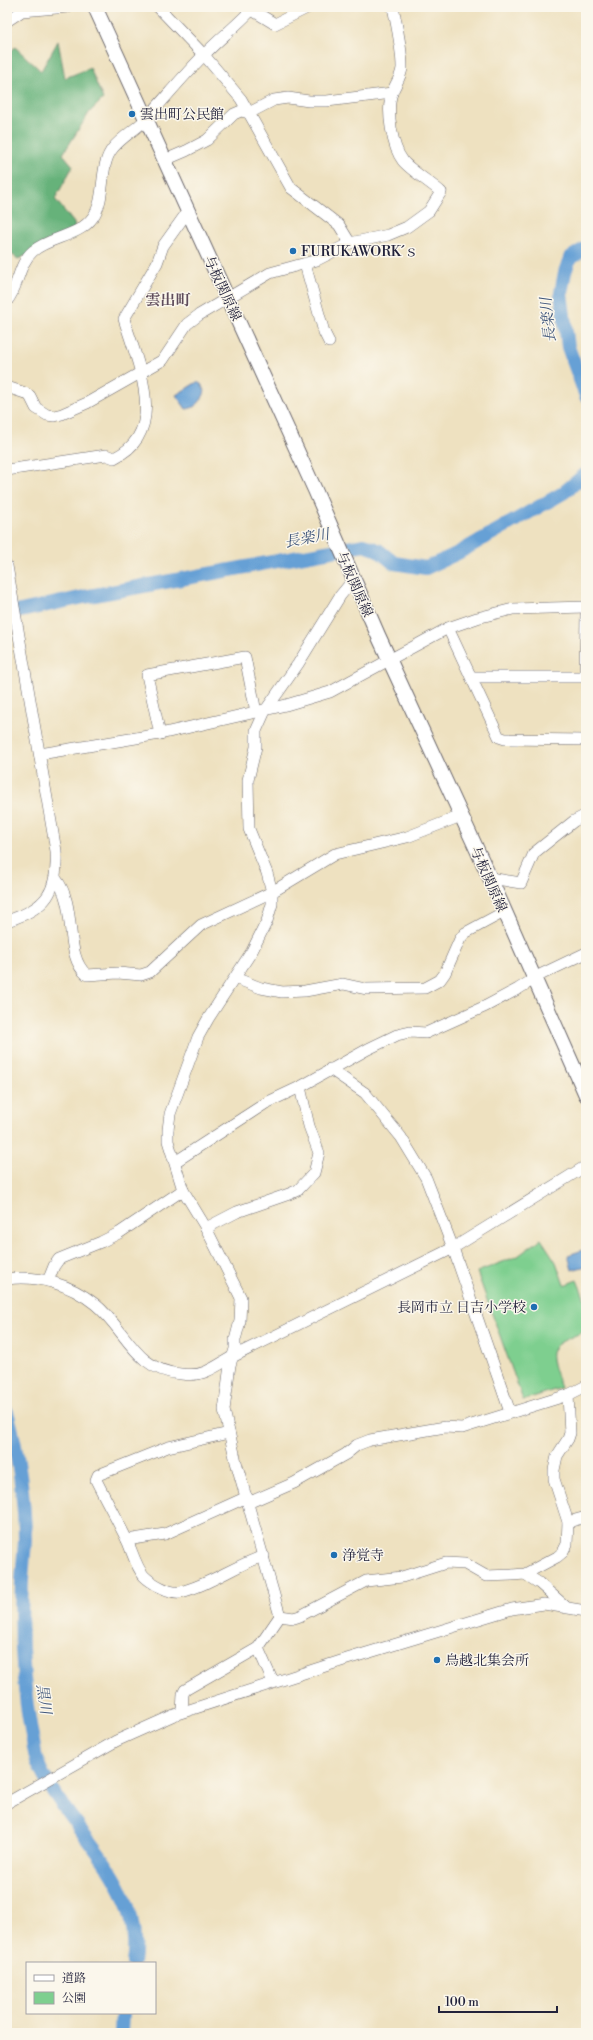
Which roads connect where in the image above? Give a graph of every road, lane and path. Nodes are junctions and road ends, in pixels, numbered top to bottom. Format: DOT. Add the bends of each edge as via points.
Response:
graph roads {
  1 [pos="68,7"];
  2 [pos="95,7"];
  3 [pos="309,7"];
  4 [pos="394,7"];
  5 [pos="253,8"];
  6 [pos="163,9"];
  7 [pos="7,21"];
  8 [pos="204,55"];
  9 [pos="392,93"];
  10 [pos="249,113"];
  11 [pos="146,119"];
  12 [pos="165,160"];
  13 [pos="188,211"];
  14 [pos="350,243"];
  15 [pos="305,264"];
  16 [pos="228,300"];
  17 [pos="7,301"];
  18 [pos="330,342"];
  19 [pos="140,374"];
  20 [pos="7,387"];
  21 [pos="7,470"];
  22 [pos="7,566"];
  23 [pos="354,579"];
  24 [pos="586,607"];
  25 [pos="586,615"];
  26 [pos="448,628"];
  27 [pos="389,661"];
  28 [pos="471,677"];
  29 [pos="585,677"];
  30 [pos="260,712"];
  31 [pos="160,734"];
  32 [pos="586,740"];
  33 [pos="40,754"];
  34 [pos="586,815"];
  35 [pos="461,816"];
  36 [pos="490,878"];
  37 [pos="56,879"];
  38 [pos="272,892"];
  39 [pos="504,912"];
  40 [pos="7,921"];
  41 [pos="586,953"];
  42 [pos="235,978"];
  43 [pos="534,978"];
  44 [pos="330,1069"];
  45 [pos="300,1087"];
  46 [pos="586,1095"];
  47 [pos="175,1162"];
  48 [pos="586,1166"];
  49 [pos="182,1190"];
  50 [pos="206,1228"];
  51 [pos="453,1248"];
  52 [pos="7,1279"];
  53 [pos="48,1281"];
  54 [pos="232,1357"];
  55 [pos="586,1386"];
  56 [pos="568,1395"];
  57 [pos="510,1412"];
  58 [pos="229,1433"];
  59 [pos="248,1500"];
  60 [pos="586,1517"];
  61 [pos="568,1522"];
  62 [pos="127,1540"];
  63 [pos="264,1556"];
  64 [pos="525,1574"];
  65 [pos="565,1606"];
  66 [pos="586,1610"];
  67 [pos="280,1616"];
  68 [pos="258,1648"];
  69 [pos="273,1682"];
  70 [pos="182,1712"];
  71 [pos="7,1803"];
  1 -- 7 [label="street" via="22,11"];
  2 -- 11 [label="main road, 与板関原線"];
  3 -- 5 [label="street" via="275,24"];
  4 -- 9 [label="street" via="402,67 398,85"];
  5 -- 8 [label="street"];
  6 -- 8 [label="street"];
  8 -- 10 [label="street" via="241,99"];
  8 -- 11 [label="street"];
  9 -- 10 [label="street" via="327,101 281,98"];
  9 -- 14 [label="street" via="390,110 397,152 404,163 441,192 429,211 407,227 388,235"];
  10 -- 12 [label="street" via="241,111 234,114 207,140"];
  10 -- 14 [label="street" via="291,188 339,225"];
  11 -- 12 [label="main road, 与板関原線"];
  11 -- 17 [label="street" via="112,149 106,162 94,216 75,232 61,236 33,251 18,273"];
  12 -- 13 [label="main road, 与板関原線"];
  13 -- 16 [label="main road, 与板関原線"];
  13 -- 19 [label="street" via="163,246 157,263 124,319"];
  14 -- 15 [label="street"];
  15 -- 16 [label="street" via="270,273"];
  15 -- 18 [label="street" via="324,332"];
  16 -- 19 [label="street" via="187,324 163,360"];
  16 -- 23 [label="main road, 与板関原線"];
  19 -- 20 [label="street" via="87,403 54,416 36,408 30,396"];
  19 -- 21 [label="street" via="146,391 146,414 139,433 121,455 114,458 106,455"];
  22 -- 33 [label="street"];
  23 -- 27 [label="main road, 与板関原線"];
  23 -- 30 [label="street" via="340,596 298,664"];
  24 -- 26 [label="street" via="514,609"];
  25 -- 29 [label="street"];
  26 -- 27 [label="street"];
  26 -- 28 [label="street"];
  27 -- 30 [label="street" via="330,692"];
  27 -- 35 [label="main road, 与板関原線"];
  28 -- 29 [label="street"];
  28 -- 32 [label="street" via="499,737"];
  30 -- 31 [label="street"];
  30 -- 31 [label="street" via="245,657 147,675"];
  30 -- 38 [label="street" via="256,747 248,780 249,829"];
  31 -- 33 [label="street"];
  33 -- 37 [label="street" via="56,850"];
  34 -- 36 [label="street" via="574,821 534,853 521,883"];
  35 -- 36 [label="main road, 与板関原線"];
  35 -- 38 [label="street" via="407,837 335,854"];
  36 -- 39 [label="main road, 与板関原線"];
  37 -- 38 [label="street" via="65,893 78,967 87,975 141,975 150,972 201,925"];
  37 -- 40 [label="street" via="41,904 24,915"];
  38 -- 42 [label="street" via="272,904 267,921"];
  39 -- 42 [label="street" via="465,933 440,980 425,988 366,989 343,984 282,992"];
  39 -- 43 [label="main road, 与板関原線"];
  41 -- 43 [label="street"];
  42 -- 47 [label="street" via="198,1037 170,1114 168,1141"];
  43 -- 44 [label="street" via="492,1003 426,1033 410,1032 397,1035"];
  43 -- 46 [label="main road, 与板関原線"];
  44 -- 45 [label="street"];
  44 -- 51 [label="street" via="364,1093 401,1137 426,1178"];
  45 -- 47 [label="street" via="266,1103"];
  45 -- 50 [label="street" via="309,1126 319,1153 314,1173 298,1190 237,1212"];
  47 -- 49 [label="street"];
  48 -- 51 [label="street"];
  49 -- 50 [label="street"];
  49 -- 53 [label="street" via="102,1242 59,1259"];
  50 -- 54 [label="street" via="241,1298 240,1321"];
  51 -- 54 [label="street"];
  51 -- 57 [label="street"];
  52 -- 53 [label="street" via="19,1277"];
  53 -- 54 [label="street" via="72,1289 95,1304 113,1322 137,1354 161,1370 189,1375 205,1372"];
  54 -- 58 [label="street" via="224,1402"];
  55 -- 56 [label="street"];
  56 -- 57 [label="street"];
  56 -- 61 [label="street" via="570,1433 557,1456 554,1478"];
  57 -- 59 [label="street" via="462,1428 445,1427 370,1440 357,1445 346,1454 294,1483"];
  58 -- 59 [label="street"];
  58 -- 62 [label="street" via="168,1447 98,1475 96,1480"];
  59 -- 62 [label="street" via="166,1534"];
  59 -- 63 [label="street"];
  60 -- 61 [label="street"];
  61 -- 64 [label="street" via="567,1544 563,1552"];
  62 -- 63 [label="street" via="145,1576 166,1589 178,1592"];
  63 -- 67 [label="street"];
  64 -- 65 [label="street" via="540,1583"];
  64 -- 67 [label="street" via="492,1577 465,1564 446,1563 402,1577 366,1581 300,1616"];
  65 -- 66 [label="street"];
  65 -- 69 [label="street" via="529,1605 490,1615"];
  67 -- 68 [label="street"];
  68 -- 69 [label="street"];
  68 -- 70 [label="street" via="185,1690"];
  69 -- 70 [label="street"];
  70 -- 71 [label="street" via="116,1741"];
}
